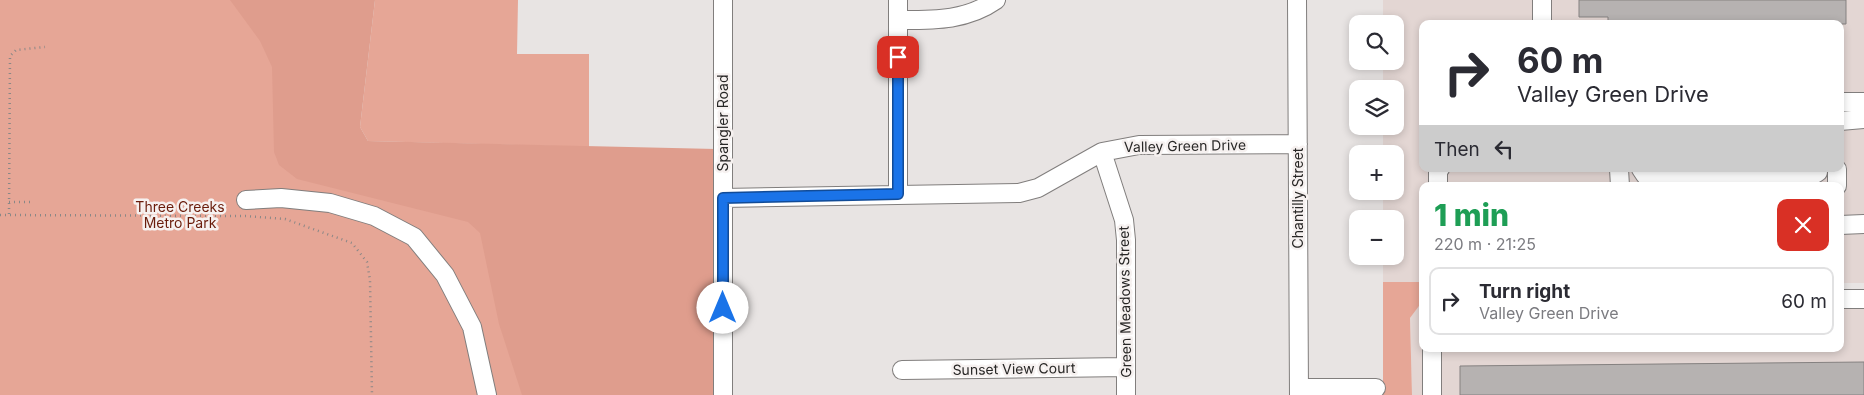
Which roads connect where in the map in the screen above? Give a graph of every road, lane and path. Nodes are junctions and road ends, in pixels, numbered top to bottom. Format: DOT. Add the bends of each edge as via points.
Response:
graph roads {
  1 [pos="723,0"];
  2 [pos="898,0"];
  3 [pos="996,0"];
  4 [pos="1298,0"];
  5 [pos="1542,0"];
  6 [pos="898,20"];
  7 [pos="1542,20"];
  8 [pos="45,47"];
  9 [pos="1844,102"];
  10 [pos="1864,102"];
  11 [pos="1864,119"];
  12 [pos="1844,121"];
  13 [pos="1298,144"];
  14 [pos="1102,152"];
  15 [pos="1643,172"];
  16 [pos="1816,172"];
  17 [pos="898,194"];
  18 [pos="723,198"];
  19 [pos="246,200"];
  20 [pos="9,202"];
  21 [pos="30,202"];
  22 [pos="0,214"];
  23 [pos="9,214"];
  24 [pos="1864,224"];
  25 [pos="1844,225"];
  26 [pos="1844,299"];
  27 [pos="1864,299"];
  28 [pos="1432,352"];
  29 [pos="1126,367"];
  30 [pos="902,370"];
  31 [pos="1376,388"];
  32 [pos="1299,392"];
  33 [pos="372,395"];
  34 [pos="487,395"];
  35 [pos="723,395"];
  36 [pos="1126,395"];
  37 [pos="1432,395"];
  1 -- 18 [label="street, Spangler Road"];
  2 -- 6 [label="street"];
  3 -- 6 [label="street" via="984,9 960,17"];
  4 -- 13 [label="street, Chantilly Street"];
  5 -- 7 [label="street"];
  6 -- 17 [label="street"];
  8 -- 20 [label="path" via="16,50 10,56"];
  9 -- 10 [label="street"];
  11 -- 12 [label="street"];
  13 -- 14 [label="street, Valley Green Drive" via="1140,145"];
  13 -- 32 [label="street, Chantilly Street"];
  14 -- 17 [label="street, Valley Green Drive" via="1038,188 1019,193"];
  14 -- 29 [label="street, Green Meadows Street" via="1124,220"];
  15 -- 16 [label="street" via="1645,175"];
  17 -- 18 [label="street, Valley Green Drive"];
  18 -- 35 [label="street, Spangler Road"];
  19 -- 34 [label="street" via="281,198 330,204 374,216 414,237 445,275 472,327"];
  20 -- 21 [label="path"];
  20 -- 23 [label="path"];
  22 -- 23 [label="path"];
  23 -- 33 [label="path" via="285,219 352,243 367,262 370,280"];
  24 -- 25 [label="street"];
  26 -- 27 [label="street"];
  28 -- 37 [label="street"];
  29 -- 30 [label="street, Sunset View Court"];
  29 -- 36 [label="street, Green Meadows Street"];
  31 -- 32 [label="street"];
}
